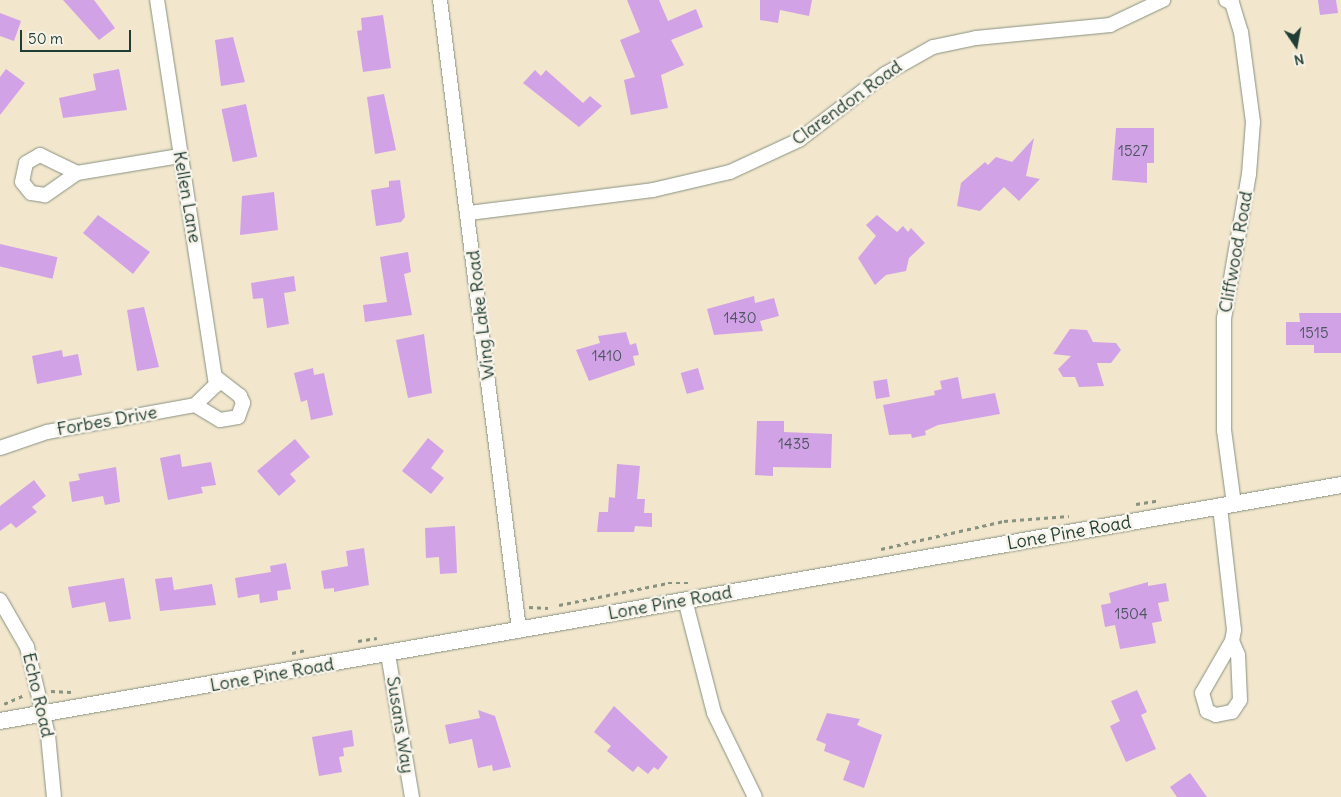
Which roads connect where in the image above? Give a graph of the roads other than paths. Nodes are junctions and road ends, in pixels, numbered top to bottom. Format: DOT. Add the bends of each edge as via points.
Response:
graph roads {
  1 [pos="157,0"];
  2 [pos="440,0"];
  3 [pos="1163,0"];
  4 [pos="1230,1"];
  5 [pos="180,156"];
  6 [pos="77,173"];
  7 [pos="469,213"];
  8 [pos="217,378"];
  9 [pos="195,406"];
  10 [pos="0,448"];
  11 [pos="1341,485"];
  12 [pos="1227,505"];
  13 [pos="0,600"];
  14 [pos="685,600"];
  15 [pos="519,630"];
  16 [pos="1232,641"];
  17 [pos="388,654"];
  18 [pos="43,714"];
  19 [pos="0,721"];
  20 [pos="54,797"];
  21 [pos="412,797"];
  22 [pos="755,797"];
  1 -- 5 [label="street, Kellen Lane"];
  2 -- 7 [label="street, Wing Lake Road"];
  3 -- 7 [label="street, Clarendon Road" via="1110,26 976,38 934,47 885,74 799,140 730,172 653,190"];
  4 -- 12 [label="street, Cliffwood Road" via="1250,81 1253,122 1249,174 1224,318"];
  5 -- 6 [label="street"];
  5 -- 8 [label="street, Kellen Lane"];
  7 -- 15 [label="street, Wing Lake Road"];
  8 -- 9 [label="street" via="211,392"];
  8 -- 9 [label="street" via="240,396 243,403 238,417 220,420"];
  9 -- 10 [label="street, Forbes Drive" via="47,432"];
  11 -- 12 [label="street, Lone Pine Road"];
  12 -- 14 [label="street, Lone Pine Road"];
  12 -- 16 [label="street, Cliffwood Road"];
  13 -- 18 [label="street, Echo Road" via="27,647"];
  14 -- 15 [label="street, Lone Pine Road"];
  14 -- 22 [label="street" via="714,713"];
  15 -- 17 [label="street, Lone Pine Road"];
  16 -- 16 [label="street, Cliffwood Road" via="1240,700 1232,712 1216,715 1207,710 1202,692"];
  17 -- 18 [label="street, Lone Pine Road"];
  17 -- 21 [label="street, Susans Way"];
  18 -- 19 [label="street, Lone Pine Road"];
  18 -- 20 [label="street, Echo Road"];
}
